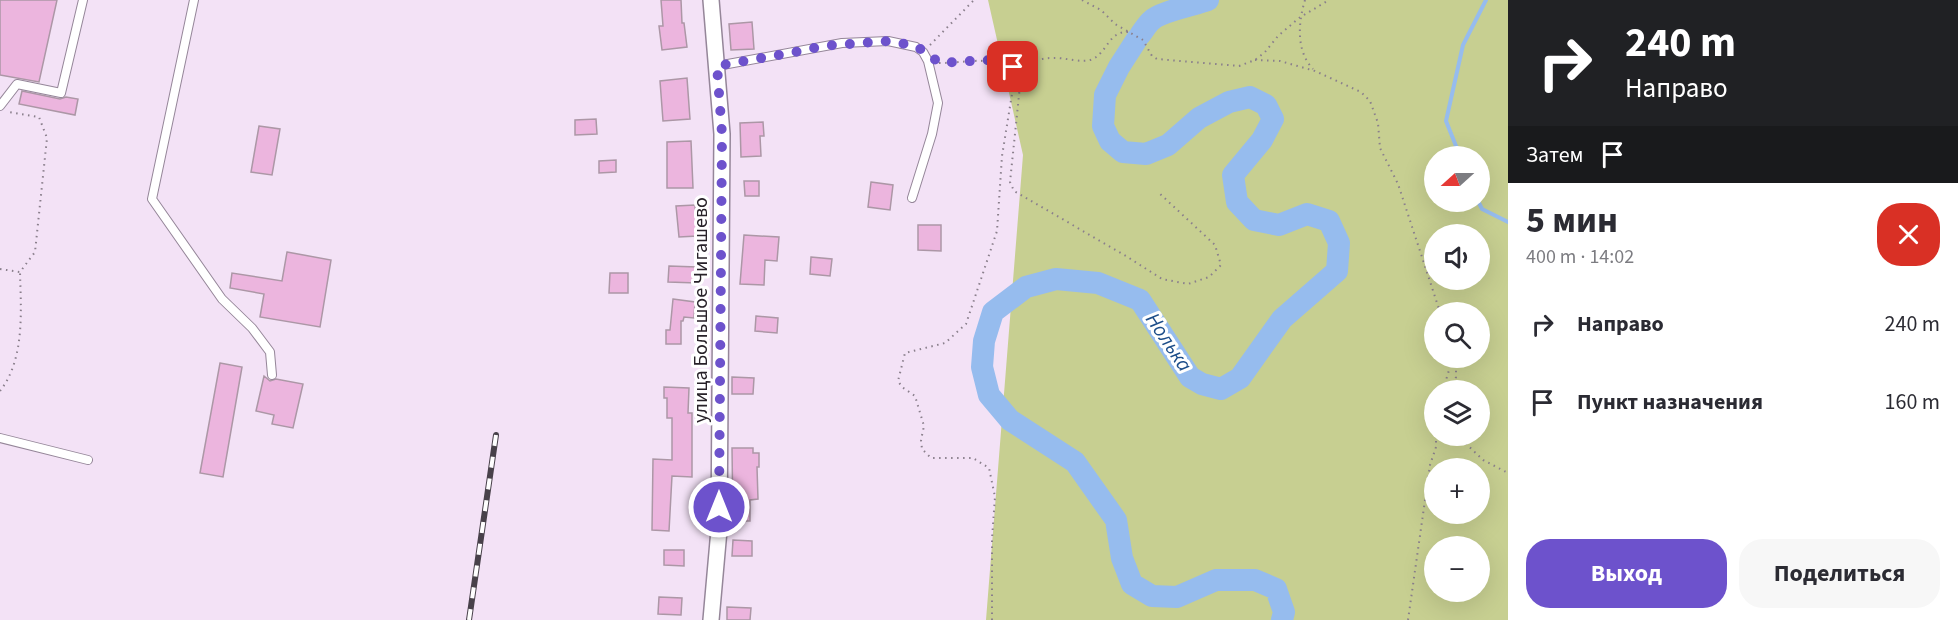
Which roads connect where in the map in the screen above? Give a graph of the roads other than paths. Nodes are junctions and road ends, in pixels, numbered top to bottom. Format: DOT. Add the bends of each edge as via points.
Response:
graph roads {
  1 [pos="83,0"];
  2 [pos="194,0"];
  3 [pos="711,0"];
  4 [pos="717,66"];
  5 [pos="0,108"];
  6 [pos="912,198"];
  7 [pos="272,375"];
  8 [pos="0,438"];
  9 [pos="88,460"];
  10 [pos="711,620"];
  1 -- 5 [label="lane" via="62,93 17,84"];
  2 -- 7 [label="lane" via="152,199 222,299 270,352"];
  3 -- 4 [label="street, улица Большое Чигашево"];
  4 -- 6 [label="lane" via="842,44 888,41 916,46 928,61 938,104"];
  4 -- 10 [label="street, улица Большое Чигашево" via="722,134 719,530"];
  8 -- 9 [label="lane"];
}
